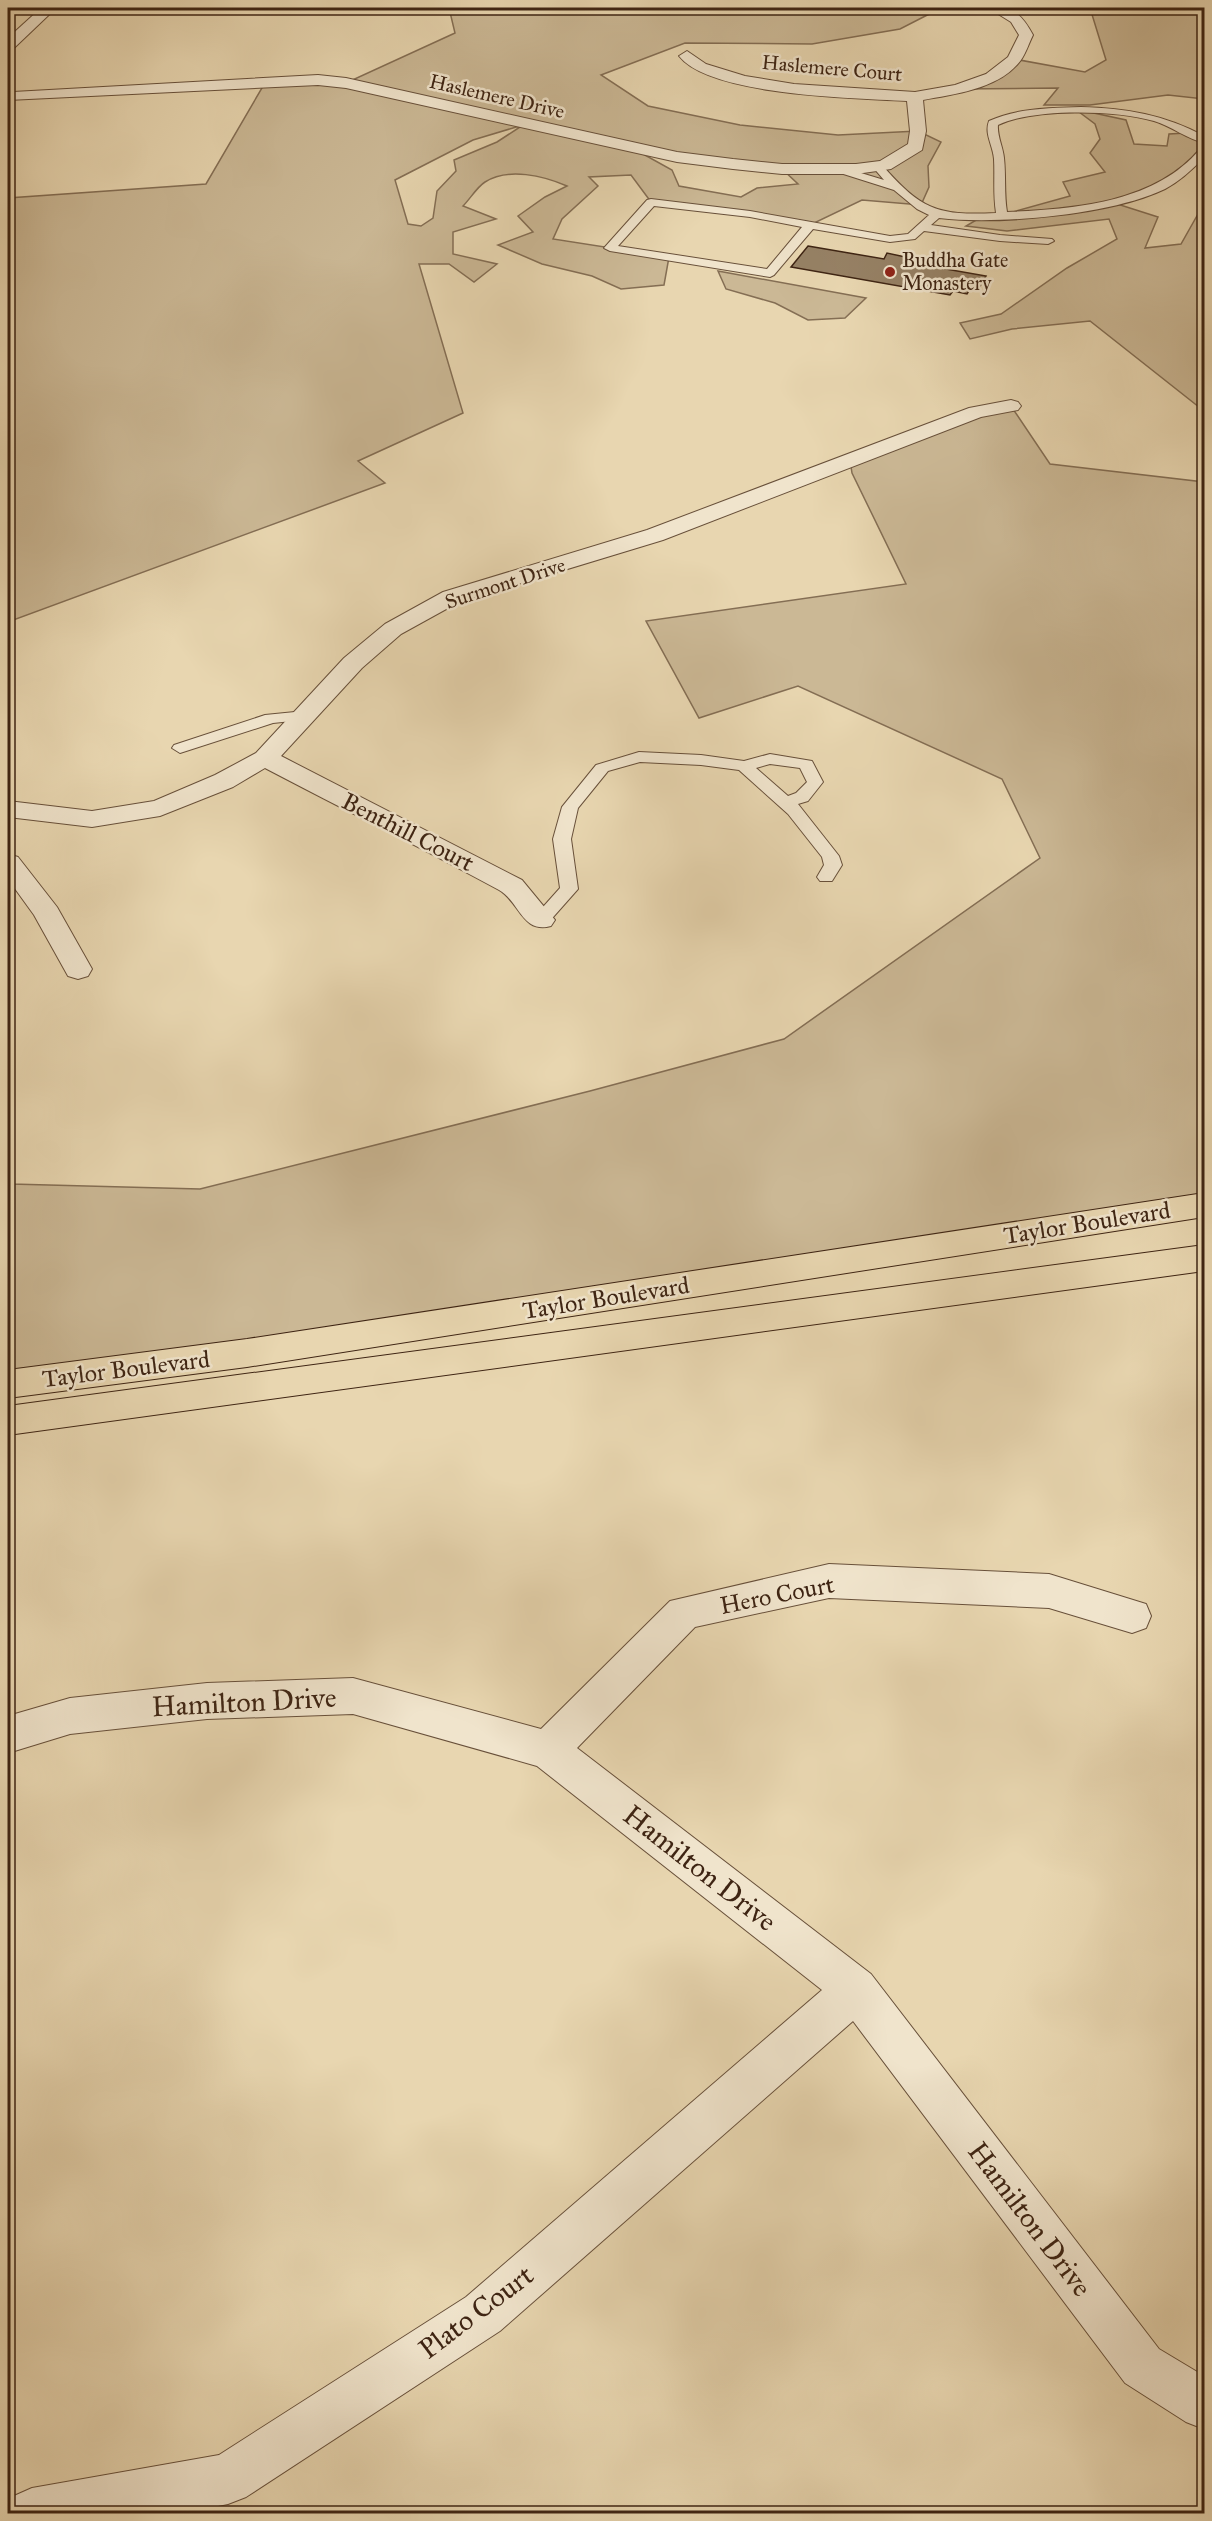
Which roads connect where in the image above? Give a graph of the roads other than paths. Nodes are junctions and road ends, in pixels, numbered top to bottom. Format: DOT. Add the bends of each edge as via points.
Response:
graph roads {
  1 [pos="49,8"];
  2 [pos="999,9"];
  3 [pos="8,46"];
  4 [pos="687,56"];
  5 [pos="8,77"];
  6 [pos="915,97"];
  7 [pos="10,99"];
  8 [pos="1204,140"];
  9 [pos="1204,151"];
  10 [pos="877,166"];
  11 [pos="838,169"];
  12 [pos="895,187"];
  13 [pos="936,214"];
  14 [pos="1002,215"];
  15 [pos="810,225"];
  16 [pos="922,227"];
  17 [pos="1048,241"];
  18 [pos="1011,406"];
  19 [pos="305,716"];
  20 [pos="180,748"];
  21 [pos="265,758"];
  22 [pos="744,766"];
  23 [pos="786,803"];
  24 [pos="8,809"];
  25 [pos="8,863"];
  26 [pos="826,878"];
  27 [pos="541,920"];
  28 [pos="78,969"];
  29 [pos="1204,1205"];
  30 [pos="1204,1258"];
  31 [pos="8,1384"];
  32 [pos="8,1421"];
  33 [pos="1132,1616"];
  34 [pos="8,1734"];
  35 [pos="548,1750"];
  36 [pos="856,1989"];
  37 [pos="1204,2404"];
  38 [pos="32,2514"];
  1 -- 3 [label="street"];
  2 -- 6 [label="street, Haslemere Court" via="1017,19 1026,35 1014,59 992,77 958,89"];
  4 -- 6 [label="street, Haslemere Court" via="701,67 773,86"];
  5 -- 7 [label="street"];
  6 -- 10 [label="street, Haslemere Drive" via="916,146"];
  7 -- 11 [label="street, Haslemere Drive" via="318,80 677,157 782,169"];
  8 -- 14 [label="lane" via="1162,120 1097,108 1004,118 993,123 992,131 999,157"];
  9 -- 14 [label="lane" via="1191,166 1161,187 1101,204"];
  10 -- 11 [label="street, Haslemere Drive"];
  10 -- 12 [label="lane"];
  11 -- 12 [label="lane"];
  12 -- 13 [label="lane"];
  13 -- 14 [label="lane"];
  13 -- 16 [label="lane"];
  15 -- 15 [label="lane" via="651,202 610,248 770,273"];
  15 -- 16 [label="lane" via="890,239 912,237"];
  16 -- 17 [label="lane"];
  18 -- 19 [label="street, Surmont Drive" via="976,412 605,552 451,597 393,629 353,663"];
  19 -- 20 [label="lane" via="271,718"];
  19 -- 21 [label="street, Surmont Drive"];
  21 -- 24 [label="street, Surmont Drive" via="224,781 160,808 92,819"];
  21 -- 27 [label="street, Benthill Court" via="512,886"];
  22 -- 23 [label="lane"];
  22 -- 23 [label="lane" via="770,759 806,764 815,782 802,796"];
  22 -- 27 [label="lane" via="639,757 602,768 570,807 562,839 569,889"];
  23 -- 26 [label="lane" via="830,856 833,865"];
  25 -- 28 [label="street" via="50,917"];
  29 -- 31 [label="main road, Taylor Boulevard" via="248,1353"];
  30 -- 32 [label="main road, Taylor Boulevard"];
  33 -- 35 [label="street, Hero Court" via="1049,1591 829,1581 684,1613"];
  34 -- 35 [label="street, Hamilton Drive" via="70,1716 207,1701 352,1696"];
  35 -- 36 [label="street, Hamilton Drive"];
  36 -- 37 [label="street, Hamilton Drive" via="1142,2366"];
  36 -- 38 [label="street, Plato Court" via="483,2314 228,2479"];
}
